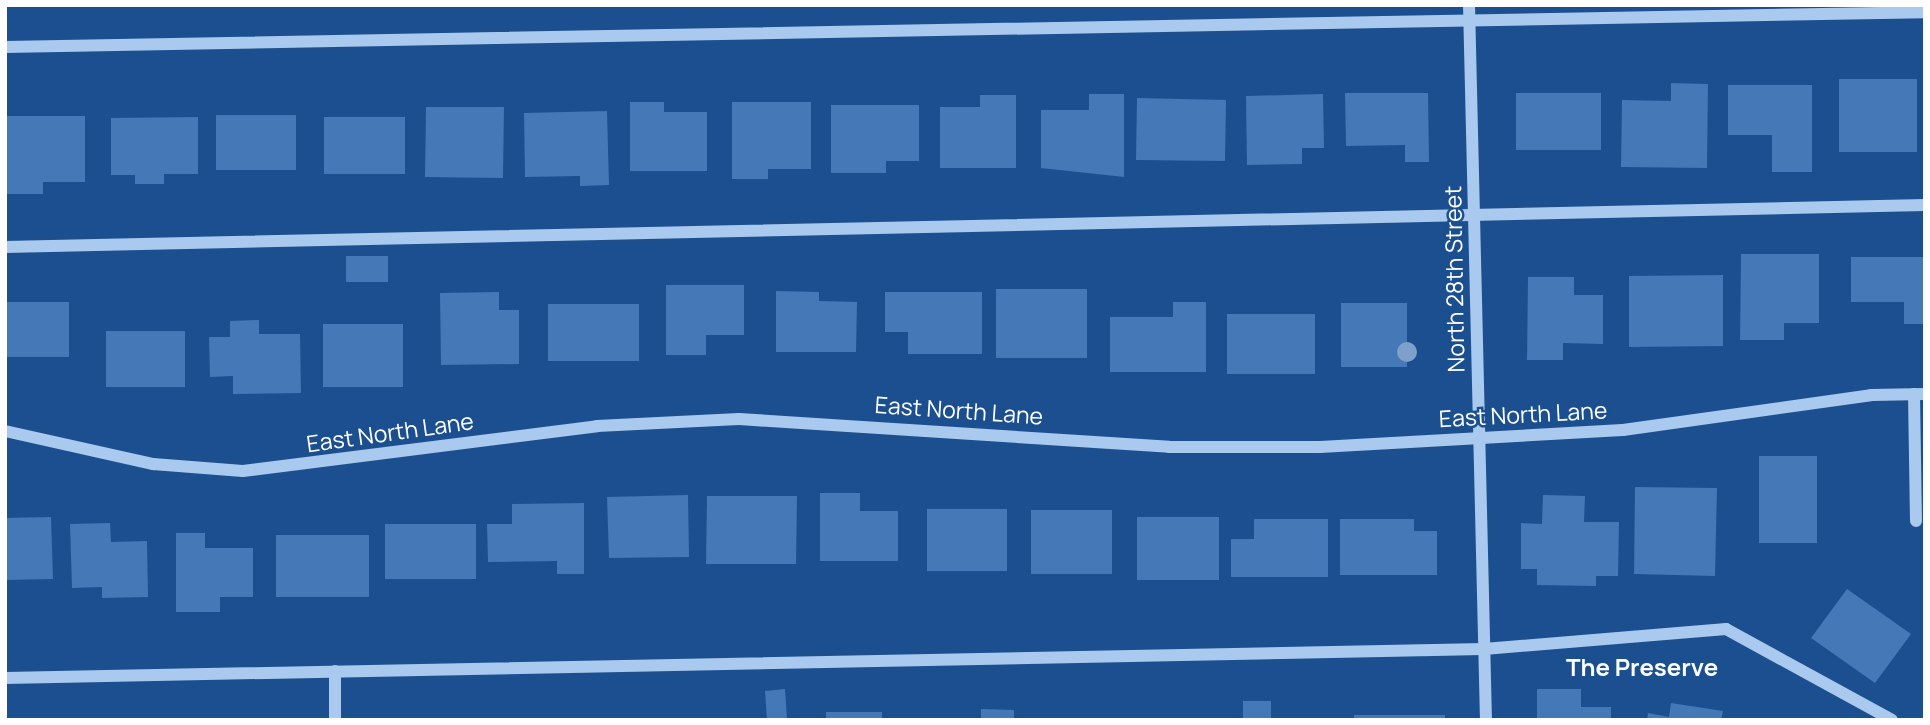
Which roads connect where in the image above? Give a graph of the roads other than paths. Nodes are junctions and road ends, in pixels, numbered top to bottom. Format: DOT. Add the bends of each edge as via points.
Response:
graph roads {
  1 [pos="1469,5"];
  2 [pos="1925,12"];
  3 [pos="1469,23"];
  4 [pos="5,47"];
  5 [pos="1925,205"];
  6 [pos="1474,215"];
  7 [pos="5,247"];
  8 [pos="1919,394"];
  9 [pos="5,431"];
  10 [pos="1478,437"];
  11 [pos="1916,521"];
  12 [pos="1484,649"];
  13 [pos="335,671"];
  14 [pos="5,678"];
  15 [pos="335,720"];
  16 [pos="1486,720"];
  17 [pos="1892,720"];
  1 -- 3 [label="street, North 28th Street"];
  2 -- 3 [label="street"];
  3 -- 4 [label="street"];
  3 -- 6 [label="street, North 28th Street"];
  5 -- 6 [label="street"];
  6 -- 7 [label="street"];
  6 -- 10 [label="street, North 28th Street"];
  8 -- 10 [label="street, East North Lane" via="1623,430"];
  8 -- 11 [label="street, East North Lane"];
  9 -- 10 [label="street, East North Lane" via="153,464 243,471 597,426 738,419 1169,447 1320,447"];
  10 -- 12 [label="street, North 28th Street"];
  12 -- 13 [label="street"];
  12 -- 16 [label="street, North 28th Street"];
  12 -- 17 [label="street" via="1726,629"];
  13 -- 14 [label="street"];
  13 -- 15 [label="street"];
}
